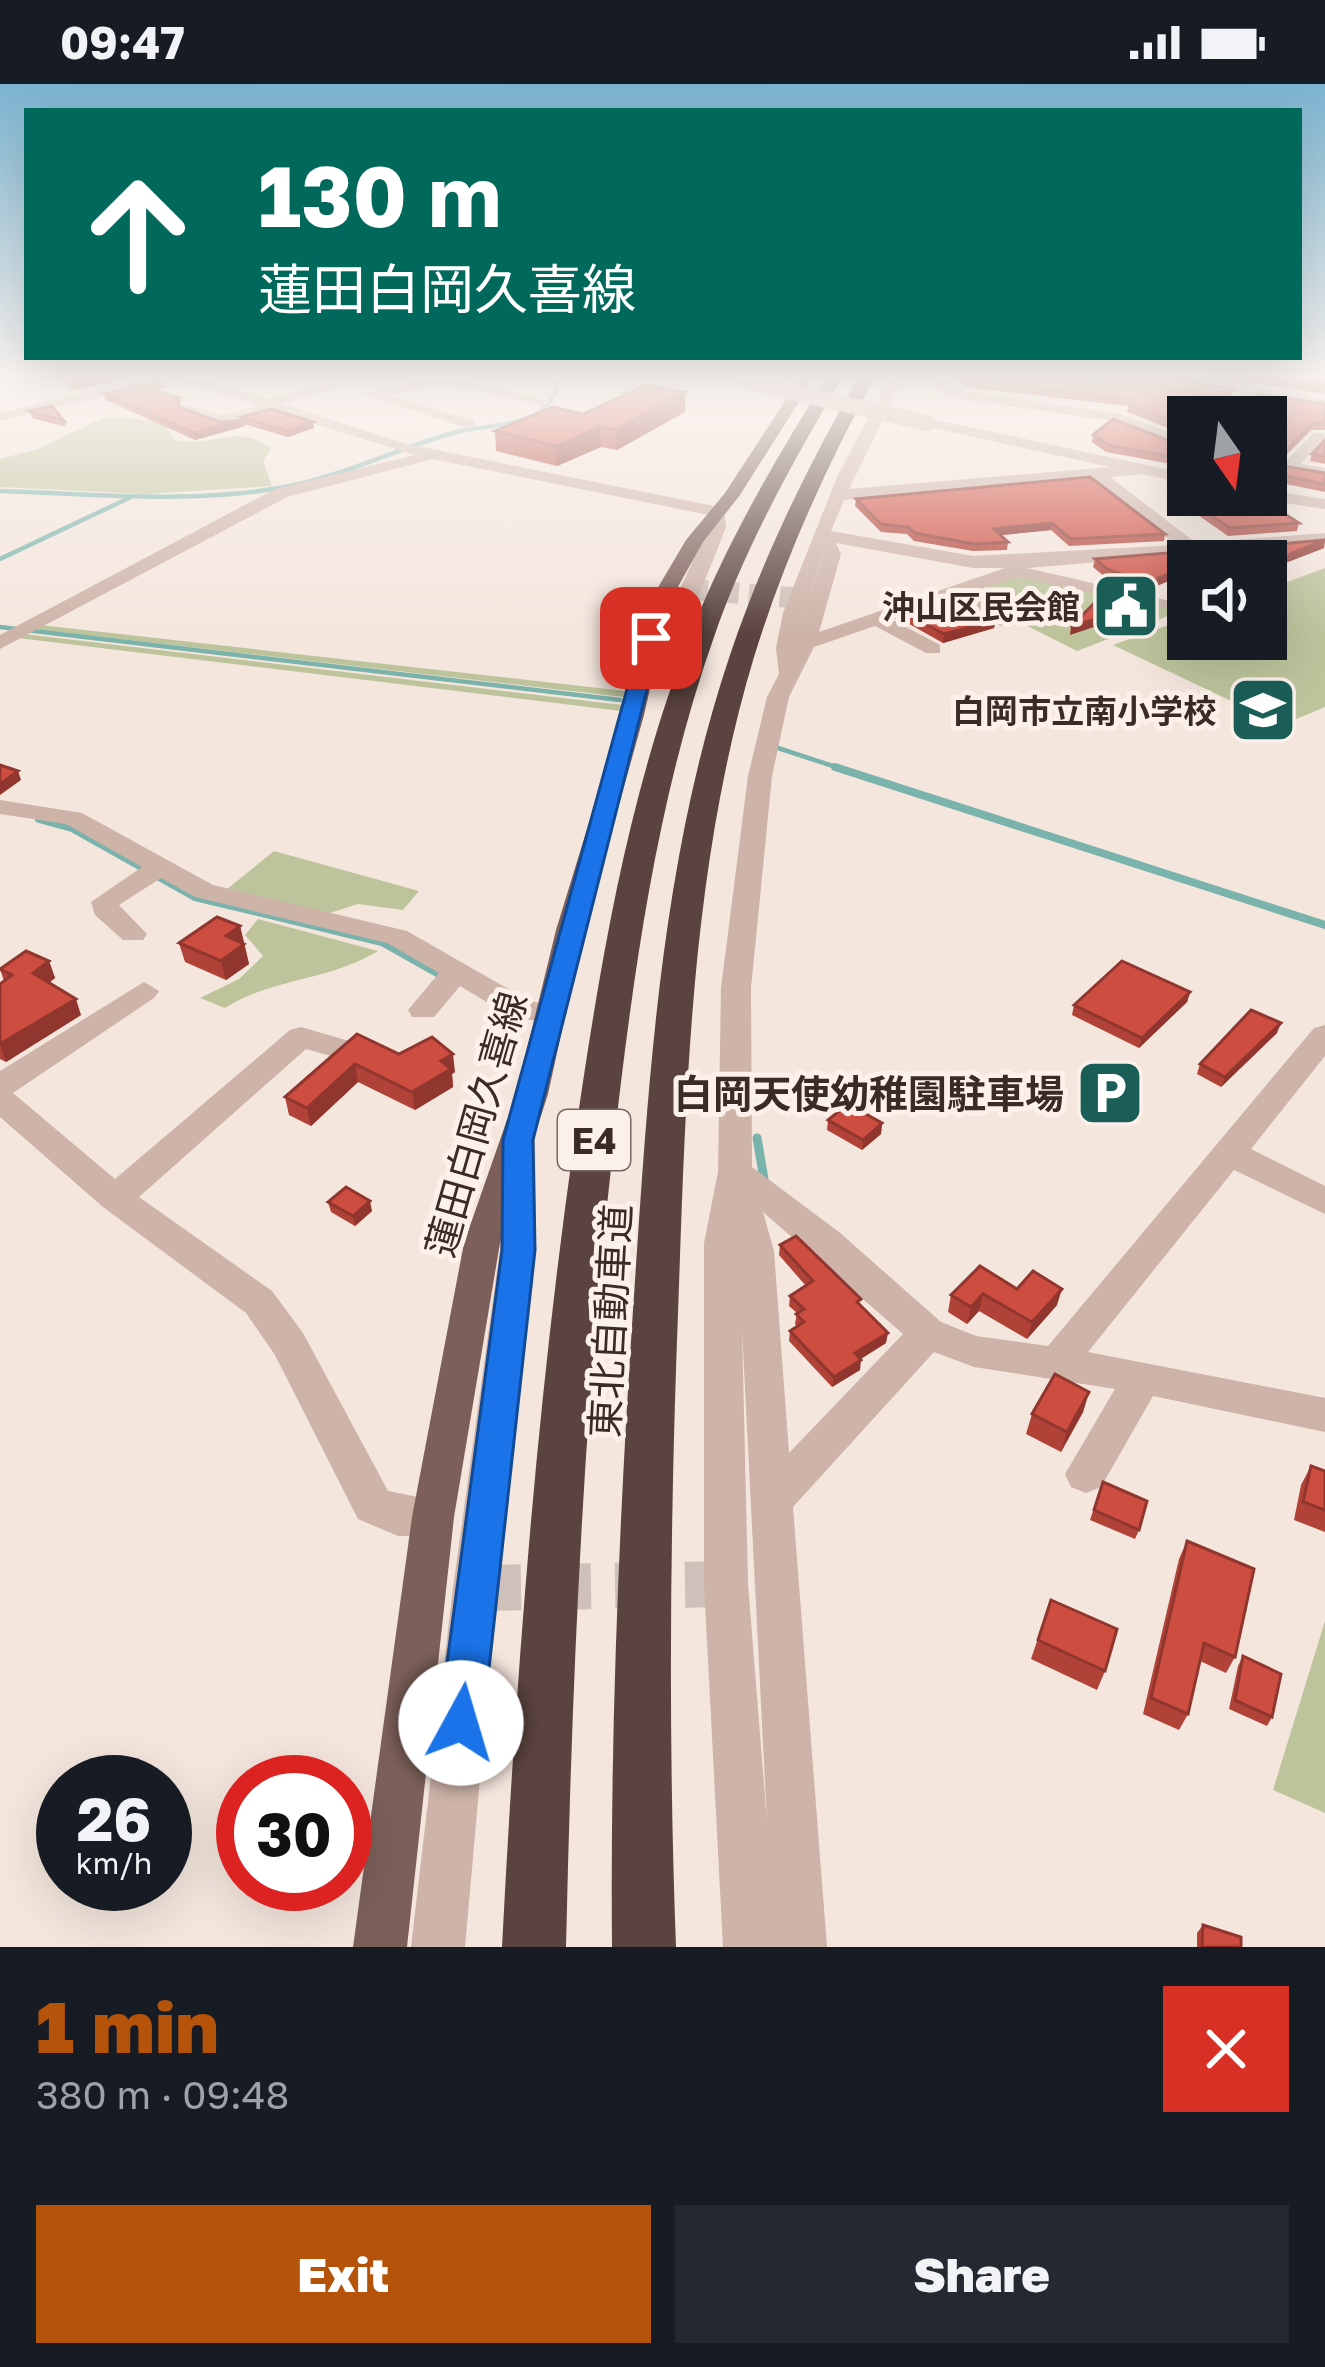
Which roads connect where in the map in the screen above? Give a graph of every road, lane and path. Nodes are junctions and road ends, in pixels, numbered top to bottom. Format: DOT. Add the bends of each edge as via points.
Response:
graph roads {
  1 [pos="408,462"];
  2 [pos="470,462"];
  3 [pos="751,462"];
  4 [pos="786,462"];
  5 [pos="821,462"];
  6 [pos="855,462"];
  7 [pos="1109,462"];
  8 [pos="1293,462"];
  9 [pos="1287,466"];
  10 [pos="1290,466"];
  11 [pos="1146,470"];
  12 [pos="1325,473"];
  13 [pos="1167,474"];
  14 [pos="1097,475"];
  15 [pos="838,495"];
  16 [pos="1287,501"];
  17 [pos="1325,504"];
  18 [pos="718,512"];
  19 [pos="1287,515"];
  20 [pos="1089,531"];
  21 [pos="824,535"];
  22 [pos="1320,538"];
  23 [pos="1181,540"];
  24 [pos="1287,541"];
  25 [pos="893,548"];
  26 [pos="1167,551"];
  27 [pos="1116,554"];
  28 [pos="1017,567"];
  29 [pos="934,568"];
  30 [pos="954,596"];
  31 [pos="1167,603"];
  32 [pos="879,620"];
  33 [pos="1008,622"];
  34 [pos="4,640"];
  35 [pos="806,643"];
  36 [pos="933,649"];
  37 [pos="788,672"];
  38 [pos="0,807"];
  39 [pos="158,868"];
  40 [pos="133,934"];
  41 [pos="455,973"];
  42 [pos="144,991"];
  43 [pos="423,1010"];
  44 [pos="552,1014"];
  45 [pos="1325,1035"];
  46 [pos="338,1048"];
  47 [pos="0,1086"];
  48 [pos="0,1099"];
  49 [pos="518,1140"];
  50 [pos="1228,1152"];
  51 [pos="735,1172"];
  52 [pos="115,1198"];
  53 [pos="1325,1201"];
  54 [pos="928,1333"];
  55 [pos="1058,1362"];
  56 [pos="1143,1377"];
  57 [pos="1325,1415"];
  58 [pos="1086,1474"];
  59 [pos="772,1499"];
  60 [pos="433,1517"];
  61 [pos="380,1947"];
  62 [pos="438,1947"];
  63 [pos="534,1947"];
  64 [pos="644,1947"];
  65 [pos="750,1947"];
  66 [pos="800,1947"];
  1 -- 34 [label="street" via="281,493"];
  2 -- 18 [label="street"];
  3 -- 18 [label="main road, 蓮田白岡久喜線"];
  4 -- 63 [label="highway, 東北自動車道 / E4" via="703,634 630,901 580,1241"];
  5 -- 64 [label="highway, 東北自動車道 / E4" via="727,703 692,889 664,1142 648,1460"];
  6 -- 15 [label="street"];
  7 -- 11 [label="street, bridge"];
  8 -- 10 [label="street"];
  9 -- 10 [label="street"];
  10 -- 12 [label="street"];
  11 -- 13 [label="street"];
  11 -- 14 [label="street"];
  14 -- 15 [label="street"];
  14 -- 23 [label="street"];
  15 -- 21 [label="street"];
  16 -- 17 [label="street"];
  18 -- 44 [label="main road, 蓮田白岡久喜線" via="660,601"];
  19 -- 22 [label="street"];
  20 -- 27 [label="street"];
  21 -- 25 [label="street"];
  21 -- 35 [label="street" via="832,554"];
  21 -- 37 [label="street" via="812,550 784,645"];
  22 -- 24 [label="street"];
  25 -- 28 [label="street"];
  25 -- 29 [label="street"];
  26 -- 27 [label="street"];
  27 -- 28 [label="street"];
  28 -- 30 [label="street"];
  28 -- 31 [label="street"];
  30 -- 32 [label="street"];
  30 -- 33 [label="street"];
  32 -- 35 [label="street"];
  32 -- 36 [label="street"];
  35 -- 37 [label="street"];
  37 -- 51 [label="street" via="760,776 746,884 736,988"];
  38 -- 39 [label="street" via="73,818"];
  39 -- 40 [label="street" via="105,902"];
  39 -- 41 [label="street" via="204,891 397,937"];
  41 -- 43 [label="street"];
  41 -- 44 [label="street" via="521,1009"];
  42 -- 47 [label="street"];
  44 -- 49 [label="main road, 蓮田白岡久喜線"];
  45 -- 50 [label="street"];
  46 -- 52 [label="street" via="301,1037"];
  48 -- 52 [label="street"];
  49 -- 60 [label="main road, 蓮田白岡久喜線" via="482,1243"];
  49 -- 62 [label="street" via="518,1250"];
  50 -- 53 [label="street"];
  50 -- 55 [label="street"];
  51 -- 54 [label="street"];
  51 -- 59 [label="street" via="755,1251"];
  51 -- 65 [label="street" via="722,1243 726,1584"];
  52 -- 60 [label="street" via="259,1302 373,1505 398,1517"];
  54 -- 55 [label="street" via="974,1351"];
  54 -- 59 [label="street"];
  55 -- 56 [label="street"];
  56 -- 57 [label="street"];
  56 -- 58 [label="street"];
  59 -- 66 [label="street"];
  60 -- 61 [label="main road, 蓮田白岡久喜線"];
}
